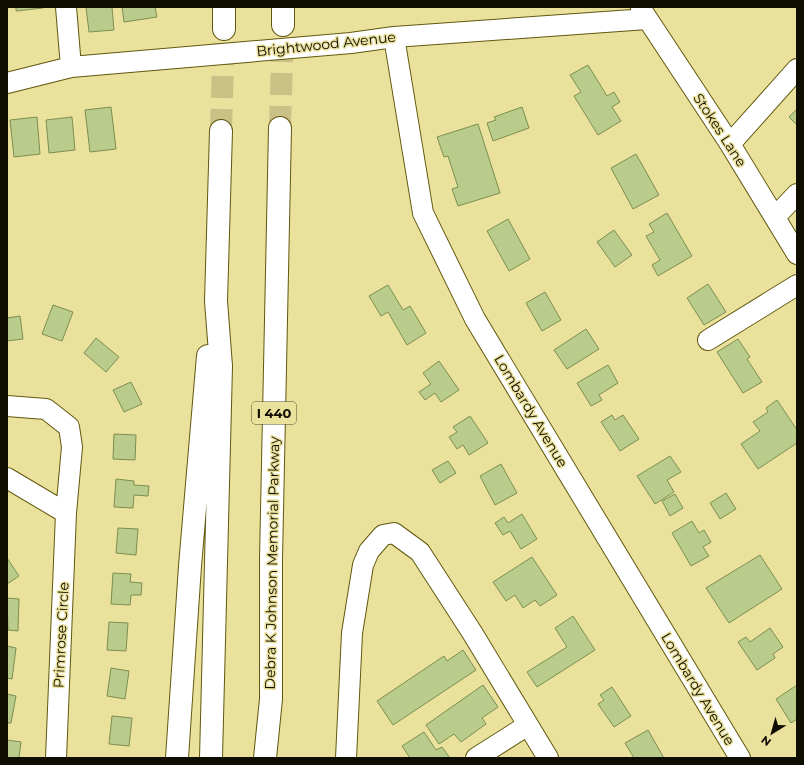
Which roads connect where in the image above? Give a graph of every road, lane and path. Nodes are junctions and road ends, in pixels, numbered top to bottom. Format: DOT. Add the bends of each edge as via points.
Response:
graph roads {
  1 [pos="66,7"];
  2 [pos="224,7"];
  3 [pos="644,13"];
  4 [pos="224,29"];
  5 [pos="394,37"];
  6 [pos="71,67"];
  7 [pos="797,69"];
  8 [pos="7,83"];
  9 [pos="280,128"];
  10 [pos="221,131"];
  11 [pos="730,144"];
  12 [pos="797,194"];
  13 [pos="775,218"];
  14 [pos="797,254"];
  15 [pos="797,285"];
  16 [pos="216,301"];
  17 [pos="708,340"];
  18 [pos="7,406"];
  19 [pos="7,478"];
  20 [pos="66,512"];
  21 [pos="271,699"];
  22 [pos="528,724"];
  23 [pos="56,758"];
  24 [pos="177,758"];
  25 [pos="211,758"];
  26 [pos="265,758"];
  27 [pos="273,758"];
  28 [pos="346,758"];
  29 [pos="476,758"];
  30 [pos="548,758"];
  31 [pos="740,758"];
  1 -- 6 [label="street"];
  2 -- 4 [label="highway"];
  3 -- 5 [label="street, Brightwood Avenue"];
  3 -- 11 [label="street, Stokes Lane"];
  5 -- 6 [label="street, Brightwood Avenue"];
  5 -- 31 [label="street, Lombardy Avenue" via="423,213 474,319"];
  6 -- 8 [label="street, Brightwood Avenue"];
  7 -- 11 [label="street"];
  9 -- 21 [label="highway, Debra K Johnson Memorial Parkway / I 440"];
  10 -- 16 [label="highway"];
  11 -- 13 [label="street, Stokes Lane"];
  12 -- 13 [label="street"];
  13 -- 14 [label="street, Stokes Lane"];
  15 -- 17 [label="street"];
  16 -- 24 [label="highway" via="206,367"];
  16 -- 25 [label="highway" via="221,366"];
  18 -- 20 [label="street, Primrose Circle" via="46,409 69,427 72,447"];
  19 -- 20 [label="street"];
  20 -- 23 [label="street, Primrose Circle"];
  21 -- 26 [label="highway, Debra K Johnson Memorial Parkway / I 440"];
  21 -- 27 [label="highway"];
  22 -- 28 [label="street" via="420,552 394,533 383,536 368,551 363,565 352,633"];
  22 -- 29 [label="street"];
  22 -- 30 [label="street"];
}
